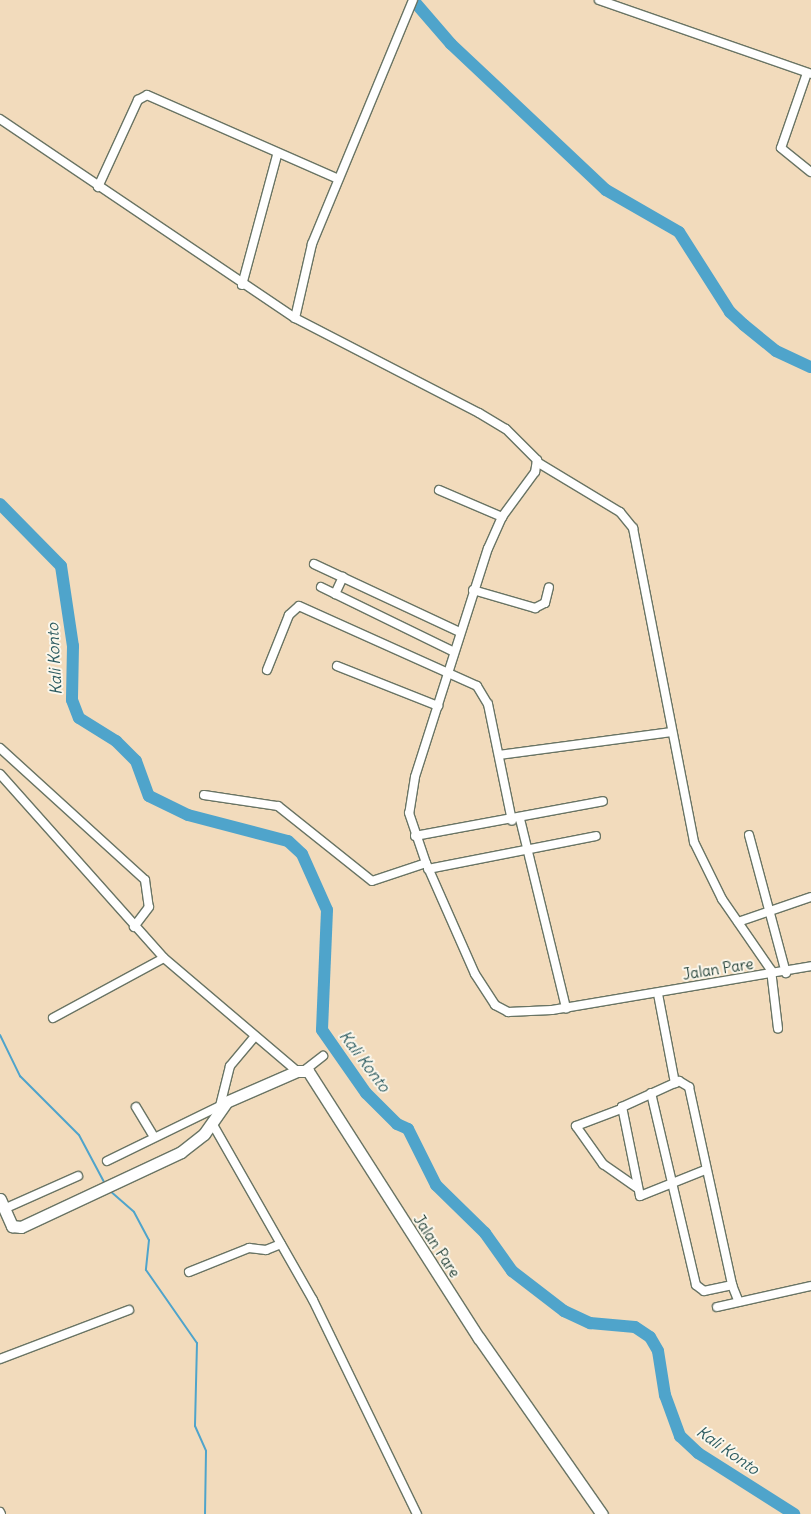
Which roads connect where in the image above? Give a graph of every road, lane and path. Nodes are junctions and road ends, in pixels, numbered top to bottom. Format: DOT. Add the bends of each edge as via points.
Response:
graph roads {
  1 [pos="598,0"];
  2 [pos="411,2"];
  3 [pos="809,73"];
  4 [pos="0,118"];
  5 [pos="277,155"];
  6 [pos="811,172"];
  7 [pos="338,179"];
  8 [pos="98,187"];
  9 [pos="242,285"];
  10 [pos="295,318"];
  11 [pos="537,462"];
  12 [pos="439,490"];
  13 [pos="502,517"];
  14 [pos="314,564"];
  15 [pos="343,577"];
  16 [pos="549,587"];
  17 [pos="321,588"];
  18 [pos="473,590"];
  19 [pos="335,594"];
  20 [pos="460,632"];
  21 [pos="454,652"];
  22 [pos="337,666"];
  23 [pos="267,670"];
  24 [pos="448,675"];
  25 [pos="438,706"];
  26 [pos="671,732"];
  27 [pos="0,748"];
  28 [pos="499,755"];
  29 [pos="0,774"];
  30 [pos="204,795"];
  31 [pos="603,801"];
  32 [pos="516,820"];
  33 [pos="749,835"];
  34 [pos="415,836"];
  35 [pos="596,836"];
  36 [pos="528,852"];
  37 [pos="427,866"];
  38 [pos="811,897"];
  39 [pos="771,909"];
  40 [pos="738,922"];
  41 [pos="134,927"];
  42 [pos="164,958"];
  43 [pos="811,966"];
  44 [pos="786,973"];
  45 [pos="772,975"];
  46 [pos="658,994"];
  47 [pos="566,1008"];
  48 [pos="53,1018"];
  49 [pos="778,1029"];
  50 [pos="255,1036"];
  51 [pos="323,1056"];
  52 [pos="301,1071"];
  53 [pos="675,1083"];
  54 [pos="651,1093"];
  55 [pos="220,1106"];
  56 [pos="136,1107"];
  57 [pos="621,1109"];
  58 [pos="212,1123"];
  59 [pos="154,1137"];
  60 [pos="107,1160"];
  61 [pos="705,1170"];
  62 [pos="78,1176"];
  63 [pos="672,1186"];
  64 [pos="636,1187"];
  65 [pos="1,1206"];
  66 [pos="281,1244"];
  67 [pos="189,1272"];
  68 [pos="732,1284"];
  69 [pos="811,1286"];
  70 [pos="739,1302"];
  71 [pos="717,1307"];
  72 [pos="129,1310"];
  73 [pos="0,1360"];
  74 [pos="417,1514"];
  75 [pos="600,1514"];
  1 -- 3 [label="street"];
  2 -- 7 [label="street"];
  3 -- 6 [label="street" via="781,148"];
  4 -- 8 [label="street"];
  5 -- 7 [label="street"];
  5 -- 8 [label="street" via="143,95"];
  5 -- 9 [label="street"];
  7 -- 10 [label="street" via="312,244"];
  8 -- 9 [label="street"];
  9 -- 10 [label="street"];
  10 -- 11 [label="street" via="491,420 527,447"];
  11 -- 13 [label="street"];
  11 -- 26 [label="street" via="620,512 633,528"];
  12 -- 13 [label="street"];
  13 -- 18 [label="street"];
  14 -- 15 [label="street"];
  15 -- 19 [label="street"];
  15 -- 20 [label="street"];
  16 -- 18 [label="street" via="545,603 535,608"];
  17 -- 19 [label="street"];
  18 -- 20 [label="street"];
  19 -- 21 [label="street"];
  20 -- 21 [label="street"];
  21 -- 24 [label="street"];
  22 -- 25 [label="street"];
  23 -- 24 [label="street" via="289,615 300,606"];
  24 -- 25 [label="street"];
  24 -- 28 [label="street" via="484,692"];
  25 -- 34 [label="street" via="410,796"];
  26 -- 28 [label="street"];
  26 -- 40 [label="street" via="700,858"];
  27 -- 41 [label="street" via="145,880 149,907"];
  28 -- 32 [label="street"];
  29 -- 41 [label="street"];
  30 -- 37 [label="street" via="278,806 372,881"];
  31 -- 32 [label="street"];
  32 -- 34 [label="street"];
  32 -- 36 [label="street"];
  33 -- 39 [label="street"];
  34 -- 37 [label="street"];
  35 -- 36 [label="street"];
  36 -- 37 [label="street"];
  36 -- 47 [label="street"];
  37 -- 47 [label="street, Jalan Pare" via="488,995 508,1012"];
  38 -- 39 [label="street"];
  39 -- 40 [label="street"];
  39 -- 44 [label="street"];
  40 -- 45 [label="street"];
  41 -- 42 [label="street"];
  42 -- 48 [label="street"];
  42 -- 50 [label="street"];
  43 -- 44 [label="street, Jalan Pare"];
  44 -- 45 [label="street, Jalan Pare"];
  45 -- 46 [label="street, Jalan Pare"];
  45 -- 49 [label="street"];
  46 -- 47 [label="street, Jalan Pare"];
  46 -- 53 [label="street"];
  50 -- 52 [label="street"];
  50 -- 55 [label="street" via="230,1066"];
  51 -- 52 [label="street"];
  52 -- 55 [label="street"];
  52 -- 75 [label="street, Jalan Pare"];
  53 -- 54 [label="street"];
  53 -- 61 [label="street" via="689,1087"];
  54 -- 57 [label="street"];
  54 -- 63 [label="street"];
  55 -- 58 [label="street"];
  55 -- 59 [label="street"];
  56 -- 59 [label="street"];
  57 -- 64 [label="street"];
  57 -- 64 [label="street" via="576,1126 603,1164"];
  58 -- 65 [label="street" via="189,1147 19,1227 12,1226"];
  58 -- 66 [label="street"];
  59 -- 60 [label="street"];
  61 -- 63 [label="street"];
  61 -- 68 [label="street"];
  62 -- 65 [label="street"];
  63 -- 64 [label="street" via="642,1196"];
  63 -- 68 [label="street" via="697,1288"];
  66 -- 67 [label="street" via="265,1250 249,1248"];
  66 -- 74 [label="street" via="313,1300"];
  68 -- 70 [label="street"];
  69 -- 70 [label="street"];
  70 -- 71 [label="street"];
  72 -- 73 [label="street"];
}
